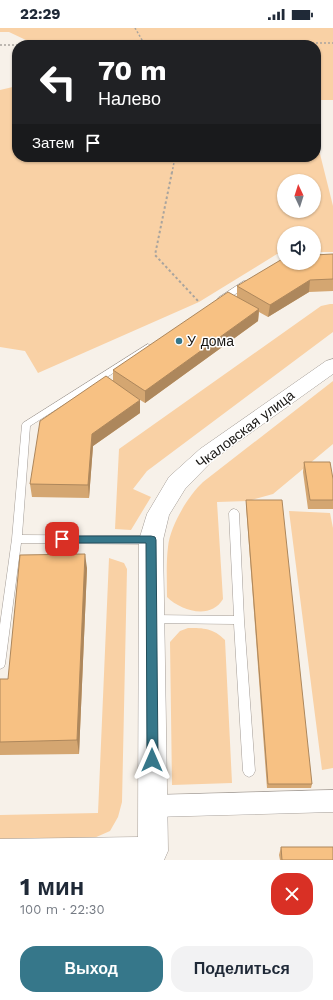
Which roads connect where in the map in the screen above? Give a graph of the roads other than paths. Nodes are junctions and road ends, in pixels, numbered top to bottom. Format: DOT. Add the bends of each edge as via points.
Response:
graph roads {
  1 [pos="258,277"];
  2 [pos="211,306"];
  3 [pos="158,340"];
  4 [pos="333,364"];
  5 [pos="234,513"];
  6 [pos="17,539"];
  7 [pos="151,540"];
  8 [pos="152,619"];
  9 [pos="239,620"];
  10 [pos="0,664"];
  11 [pos="249,771"];
  12 [pos="333,801"];
  13 [pos="152,806"];
  14 [pos="0,854"];
  15 [pos="153,856"];
  1 -- 2 [label="lane"];
  3 -- 6 [label="lane" via="26,425"];
  4 -- 7 [label="street, Чкаловская улица" via="208,454 177,483 158,514"];
  5 -- 9 [label="lane"];
  6 -- 7 [label="lane"];
  6 -- 10 [label="lane"];
  7 -- 8 [label="street, Чкаловская улица"];
  8 -- 9 [label="lane"];
  8 -- 13 [label="street, Чкаловская улица"];
  9 -- 11 [label="lane"];
  12 -- 13 [label="street"];
  13 -- 15 [label="street, Чкаловская улица"];
  14 -- 15 [label="street, Чкаловская улица"];
}
